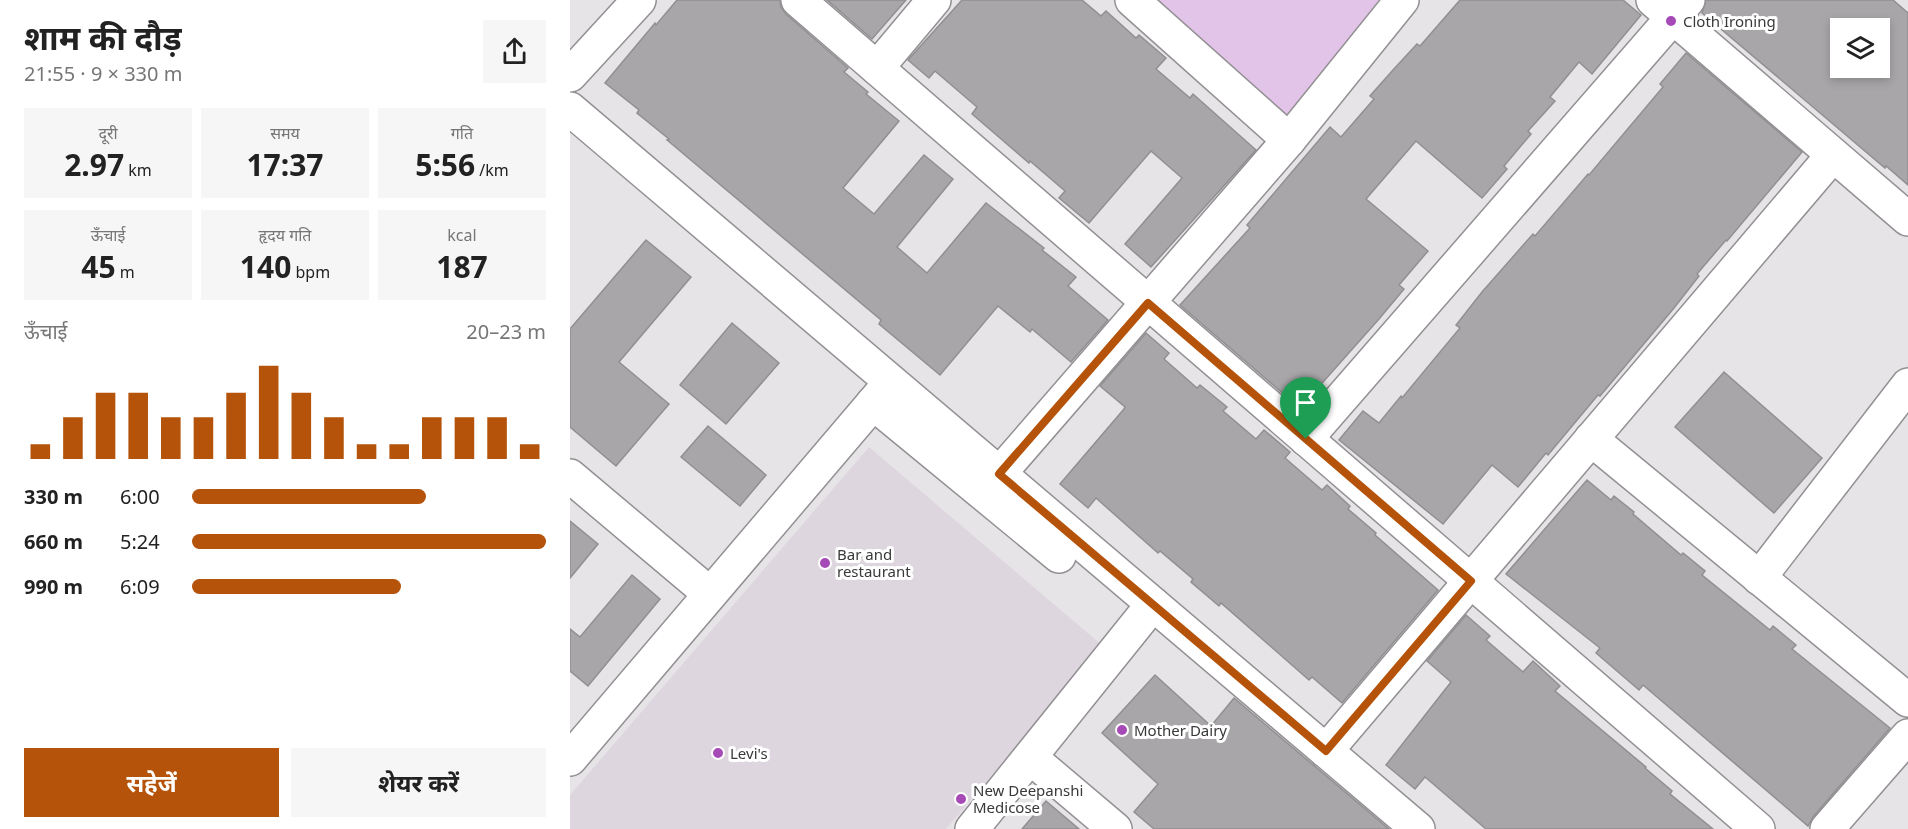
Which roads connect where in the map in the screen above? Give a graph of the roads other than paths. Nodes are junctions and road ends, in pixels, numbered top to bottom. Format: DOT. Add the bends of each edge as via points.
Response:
graph roads {
  1 [pos="639,0"];
  2 [pos="798,0"];
  3 [pos="934,0"];
  4 [pos="1132,0"];
  5 [pos="1402,0"];
  6 [pos="1671,6"];
  7 [pos="877,68"];
  8 [pos="570,75"];
  9 [pos="570,109"];
  10 [pos="1288,140"];
  11 [pos="1833,154"];
  12 [pos="1908,219"];
  13 [pos="1148,303"];
  14 [pos="1908,385"];
  15 [pos="882,393"];
  16 [pos="1306,439"];
  17 [pos="1591,439"];
  18 [pos="999,474"];
  19 [pos="570,476"];
  20 [pos="1059,556"];
  21 [pos="1759,578"];
  22 [pos="1471,581"];
  23 [pos="710,594"];
  24 [pos="1153,604"];
  25 [pos="1908,700"];
  26 [pos="1908,736"];
  27 [pos="1326,751"];
  28 [pos="571,754"];
  29 [pos="1031,758"];
  30 [pos="972,829"];
  31 [pos="1115,829"];
  32 [pos="1418,829"];
  33 [pos="1758,829"];
  34 [pos="1827,829"];
  1 -- 8 [label="street"];
  2 -- 7 [label="street"];
  3 -- 7 [label="street"];
  4 -- 10 [label="street"];
  5 -- 10 [label="street"];
  6 -- 11 [label="street"];
  6 -- 16 [label="street"];
  7 -- 13 [label="street"];
  9 -- 15 [label="street"];
  10 -- 13 [label="street"];
  11 -- 12 [label="street"];
  11 -- 17 [label="street"];
  13 -- 16 [label="street"];
  13 -- 18 [label="street"];
  14 -- 21 [label="street"];
  15 -- 18 [label="street"];
  15 -- 20 [label="street"];
  15 -- 23 [label="street"];
  16 -- 22 [label="street"];
  17 -- 21 [label="street"];
  17 -- 22 [label="street"];
  18 -- 24 [label="street"];
  19 -- 23 [label="street"];
  21 -- 25 [label="street"];
  22 -- 27 [label="street"];
  22 -- 33 [label="street"];
  23 -- 28 [label="street"];
  24 -- 27 [label="street"];
  24 -- 29 [label="street"];
  26 -- 34 [label="street"];
  27 -- 32 [label="street"];
  29 -- 30 [label="street"];
  29 -- 31 [label="street"];
}
